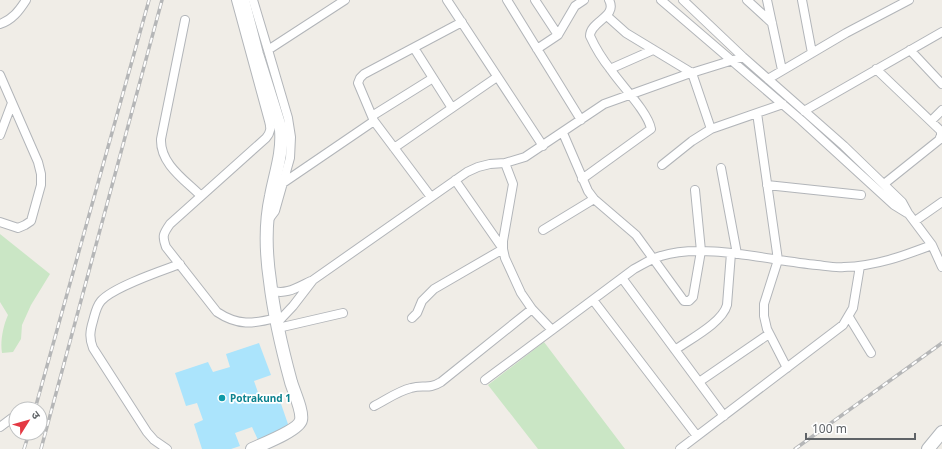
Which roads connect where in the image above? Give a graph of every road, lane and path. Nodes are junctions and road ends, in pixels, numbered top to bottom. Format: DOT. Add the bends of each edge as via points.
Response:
graph roads {
  1 [pos="26,0"];
  2 [pos="236,0"];
  3 [pos="243,0"];
  4 [pos="253,0"];
  5 [pos="345,0"];
  6 [pos="447,0"];
  7 [pos="507,0"];
  8 [pos="535,0"];
  9 [pos="584,0"];
  10 [pos="609,0"];
  11 [pos="661,0"];
  12 [pos="683,0"];
  13 [pos="747,0"];
  14 [pos="767,0"];
  15 [pos="802,0"];
  16 [pos="909,0"];
  17 [pos="607,16"];
  18 [pos="185,20"];
  19 [pos="462,22"];
  20 [pos="772,23"];
  21 [pos="0,24"];
  22 [pos="942,32"];
  23 [pos="558,35"];
  24 [pos="414,48"];
  25 [pos="537,49"];
  26 [pos="268,50"];
  27 [pos="653,50"];
  28 [pos="910,50"];
  29 [pos="812,53"];
  30 [pos="743,56"];
  31 [pos="732,60"];
  32 [pos="610,69"];
  33 [pos="782,70"];
  34 [pos="876,70"];
  35 [pos="692,73"];
  36 [pos="0,75"];
  37 [pos="497,76"];
  38 [pos="433,78"];
  39 [pos="768,78"];
  40 [pos="942,84"];
  41 [pos="630,95"];
  42 [pos="12,103"];
  43 [pos="783,104"];
  44 [pos="452,108"];
  45 [pos="942,110"];
  46 [pos="9,111"];
  47 [pos="804,111"];
  48 [pos="0,113"];
  49 [pos="757,113"];
  50 [pos="373,118"];
  51 [pos="581,120"];
  52 [pos="931,121"];
  53 [pos="712,129"];
  54 [pos="563,133"];
  55 [pos="0,135"];
  56 [pos="543,146"];
  57 [pos="394,148"];
  58 [pos="506,162"];
  59 [pos="662,165"];
  60 [pos="721,168"];
  61 [pos="582,178"];
  62 [pos="455,180"];
  63 [pos="283,183"];
  64 [pos="884,184"];
  65 [pos="767,185"];
  66 [pos="695,190"];
  67 [pos="861,195"];
  68 [pos="201,196"];
  69 [pos="431,197"];
  70 [pos="594,199"];
  71 [pos="942,202"];
  72 [pos="908,213"];
  73 [pos="268,219"];
  74 [pos="915,221"];
  75 [pos="0,222"];
  76 [pos="543,230"];
  77 [pos="932,245"];
  78 [pos="503,249"];
  79 [pos="701,252"];
  80 [pos="734,254"];
  81 [pos="940,258"];
  82 [pos="654,259"];
  83 [pos="778,260"];
  84 [pos="180,264"];
  85 [pos="860,266"];
  86 [pos="942,267"];
  87 [pos="622,278"];
  88 [pos="313,280"];
  89 [pos="271,290"];
  90 [pos="593,300"];
  91 [pos="532,309"];
  92 [pos="343,313"];
  93 [pos="849,317"];
  94 [pos="412,318"];
  95 [pos="277,323"];
  96 [pos="552,330"];
  97 [pos="769,334"];
  98 [pos="675,350"];
  99 [pos="871,353"];
  100 [pos="787,368"];
  101 [pos="485,380"];
  102 [pos="699,382"];
  103 [pos="374,406"];
  104 [pos="724,416"];
  105 [pos="942,432"];
  106 [pos="697,436"];
  107 [pos="942,445"];
  108 [pos="266,446"];
  109 [pos="167,449"];
  110 [pos="252,449"];
  111 [pos="680,449"];
  112 [pos="928,449"];
  113 [pos="939,449"];
  1 -- 21 [label="street" via="18,12 7,22"];
  2 -- 68 [label="street" via="271,127 270,133"];
  3 -- 73 [label="street" via="281,130 281,154 270,198"];
  4 -- 26 [label="street"];
  5 -- 26 [label="street"];
  6 -- 19 [label="street"];
  7 -- 25 [label="street"];
  8 -- 23 [label="street"];
  9 -- 23 [label="street" via="575,6"];
  10 -- 17 [label="street" via="611,7"];
  11 -- 31 [label="street"];
  12 -- 30 [label="street"];
  13 -- 20 [label="street"];
  14 -- 20 [label="street"];
  15 -- 29 [label="street"];
  16 -- 29 [label="street"];
  17 -- 27 [label="street" via="626,33"];
  17 -- 32 [label="street" via="592,27 590,36"];
  18 -- 68 [label="street" via="160,147 170,166"];
  19 -- 24 [label="street"];
  19 -- 37 [label="street"];
  20 -- 33 [label="street"];
  22 -- 28 [label="street"];
  23 -- 25 [label="street"];
  24 -- 38 [label="street"];
  24 -- 50 [label="street" via="360,78 358,83"];
  25 -- 51 [label="street"];
  26 -- 63 [label="street" via="290,127 290,158"];
  27 -- 32 [label="street"];
  27 -- 35 [label="street"];
  28 -- 34 [label="street"];
  28 -- 40 [label="street"];
  29 -- 33 [label="street"];
  30 -- 31 [label="street"];
  30 -- 39 [label="street"];
  31 -- 35 [label="street"];
  31 -- 43 [label="street"];
  32 -- 41 [label="street"];
  33 -- 39 [label="street"];
  34 -- 47 [label="street"];
  34 -- 52 [label="street"];
  35 -- 41 [label="street"];
  35 -- 53 [label="street"];
  36 -- 42 [label="street"];
  37 -- 44 [label="street"];
  37 -- 56 [label="street"];
  38 -- 44 [label="street"];
  38 -- 50 [label="street"];
  39 -- 47 [label="street"];
  41 -- 51 [label="street" via="604,104"];
  41 -- 61 [label="street" via="650,123 650,129"];
  42 -- 46 [label="street"];
  42 -- 75 [label="street" via="38,162 41,185 31,221 18,228"];
  43 -- 49 [label="street"];
  43 -- 72 [label="street" via="894,205"];
  44 -- 57 [label="street"];
  45 -- 52 [label="street"];
  46 -- 48 [label="street"];
  46 -- 55 [label="street"];
  47 -- 64 [label="street"];
  49 -- 53 [label="street"];
  49 -- 65 [label="street"];
  50 -- 57 [label="street"];
  50 -- 63 [label="street"];
  51 -- 54 [label="street"];
  52 -- 64 [label="street" via="941,131 939,140"];
  53 -- 59 [label="street"];
  54 -- 56 [label="street"];
  54 -- 61 [label="street"];
  56 -- 58 [label="street" via="525,157"];
  57 -- 69 [label="street"];
  58 -- 62 [label="street" via="478,166"];
  58 -- 78 [label="street" via="513,184"];
  60 -- 80 [label="street"];
  61 -- 70 [label="street"];
  62 -- 69 [label="street"];
  62 -- 78 [label="street"];
  63 -- 73 [label="street" via="275,211"];
  64 -- 72 [label="street" via="902,202"];
  65 -- 67 [label="street"];
  65 -- 83 [label="street"];
  66 -- 79 [label="street"];
  68 -- 84 [label="street" via="170,224 163,238 166,247"];
  69 -- 88 [label="street"];
  70 -- 76 [label="street"];
  70 -- 82 [label="street" via="636,235"];
  71 -- 74 [label="street"];
  72 -- 74 [label="street"];
  73 -- 89 [label="street" via="267,260"];
  74 -- 77 [label="street"];
  77 -- 81 [label="street"];
  77 -- 85 [label="street" via="894,259"];
  78 -- 91 [label="street" via="521,293"];
  78 -- 94 [label="street" via="434,289 422,301"];
  79 -- 80 [label="street"];
  79 -- 82 [label="street" via="687,251"];
  79 -- 82 [label="street" via="693,297 689,301 681,298"];
  80 -- 83 [label="street"];
  80 -- 98 [label="street" via="725,312 718,320"];
  81 -- 86 [label="street"];
  82 -- 87 [label="street"];
  83 -- 85 [label="street" via="843,268"];
  83 -- 97 [label="street" via="764,304"];
  84 -- 95 [label="street" via="217,312 246,324"];
  84 -- 109 [label="street" via="122,288 102,300 96,308 90,333 93,348 147,432"];
  85 -- 93 [label="street" via="853,308"];
  87 -- 90 [label="street"];
  87 -- 98 [label="street"];
  88 -- 89 [label="street" via="291,291"];
  88 -- 95 [label="street"];
  89 -- 95 [label="street"];
  90 -- 96 [label="street"];
  90 -- 106 [label="street"];
  91 -- 96 [label="street"];
  91 -- 103 [label="street" via="442,382 429,387 406,389"];
  92 -- 95 [label="street"];
  93 -- 99 [label="street"];
  93 -- 100 [label="street" via="844,325"];
  95 -- 108 [label="street" via="301,422"];
  96 -- 101 [label="street"];
  97 -- 100 [label="street"];
  97 -- 102 [label="street"];
  98 -- 102 [label="street"];
  100 -- 104 [label="street"];
  102 -- 104 [label="street"];
  104 -- 106 [label="street"];
  105 -- 112 [label="street"];
  106 -- 111 [label="street"];
  107 -- 113 [label="street"];
  108 -- 110 [label="street"];
}
